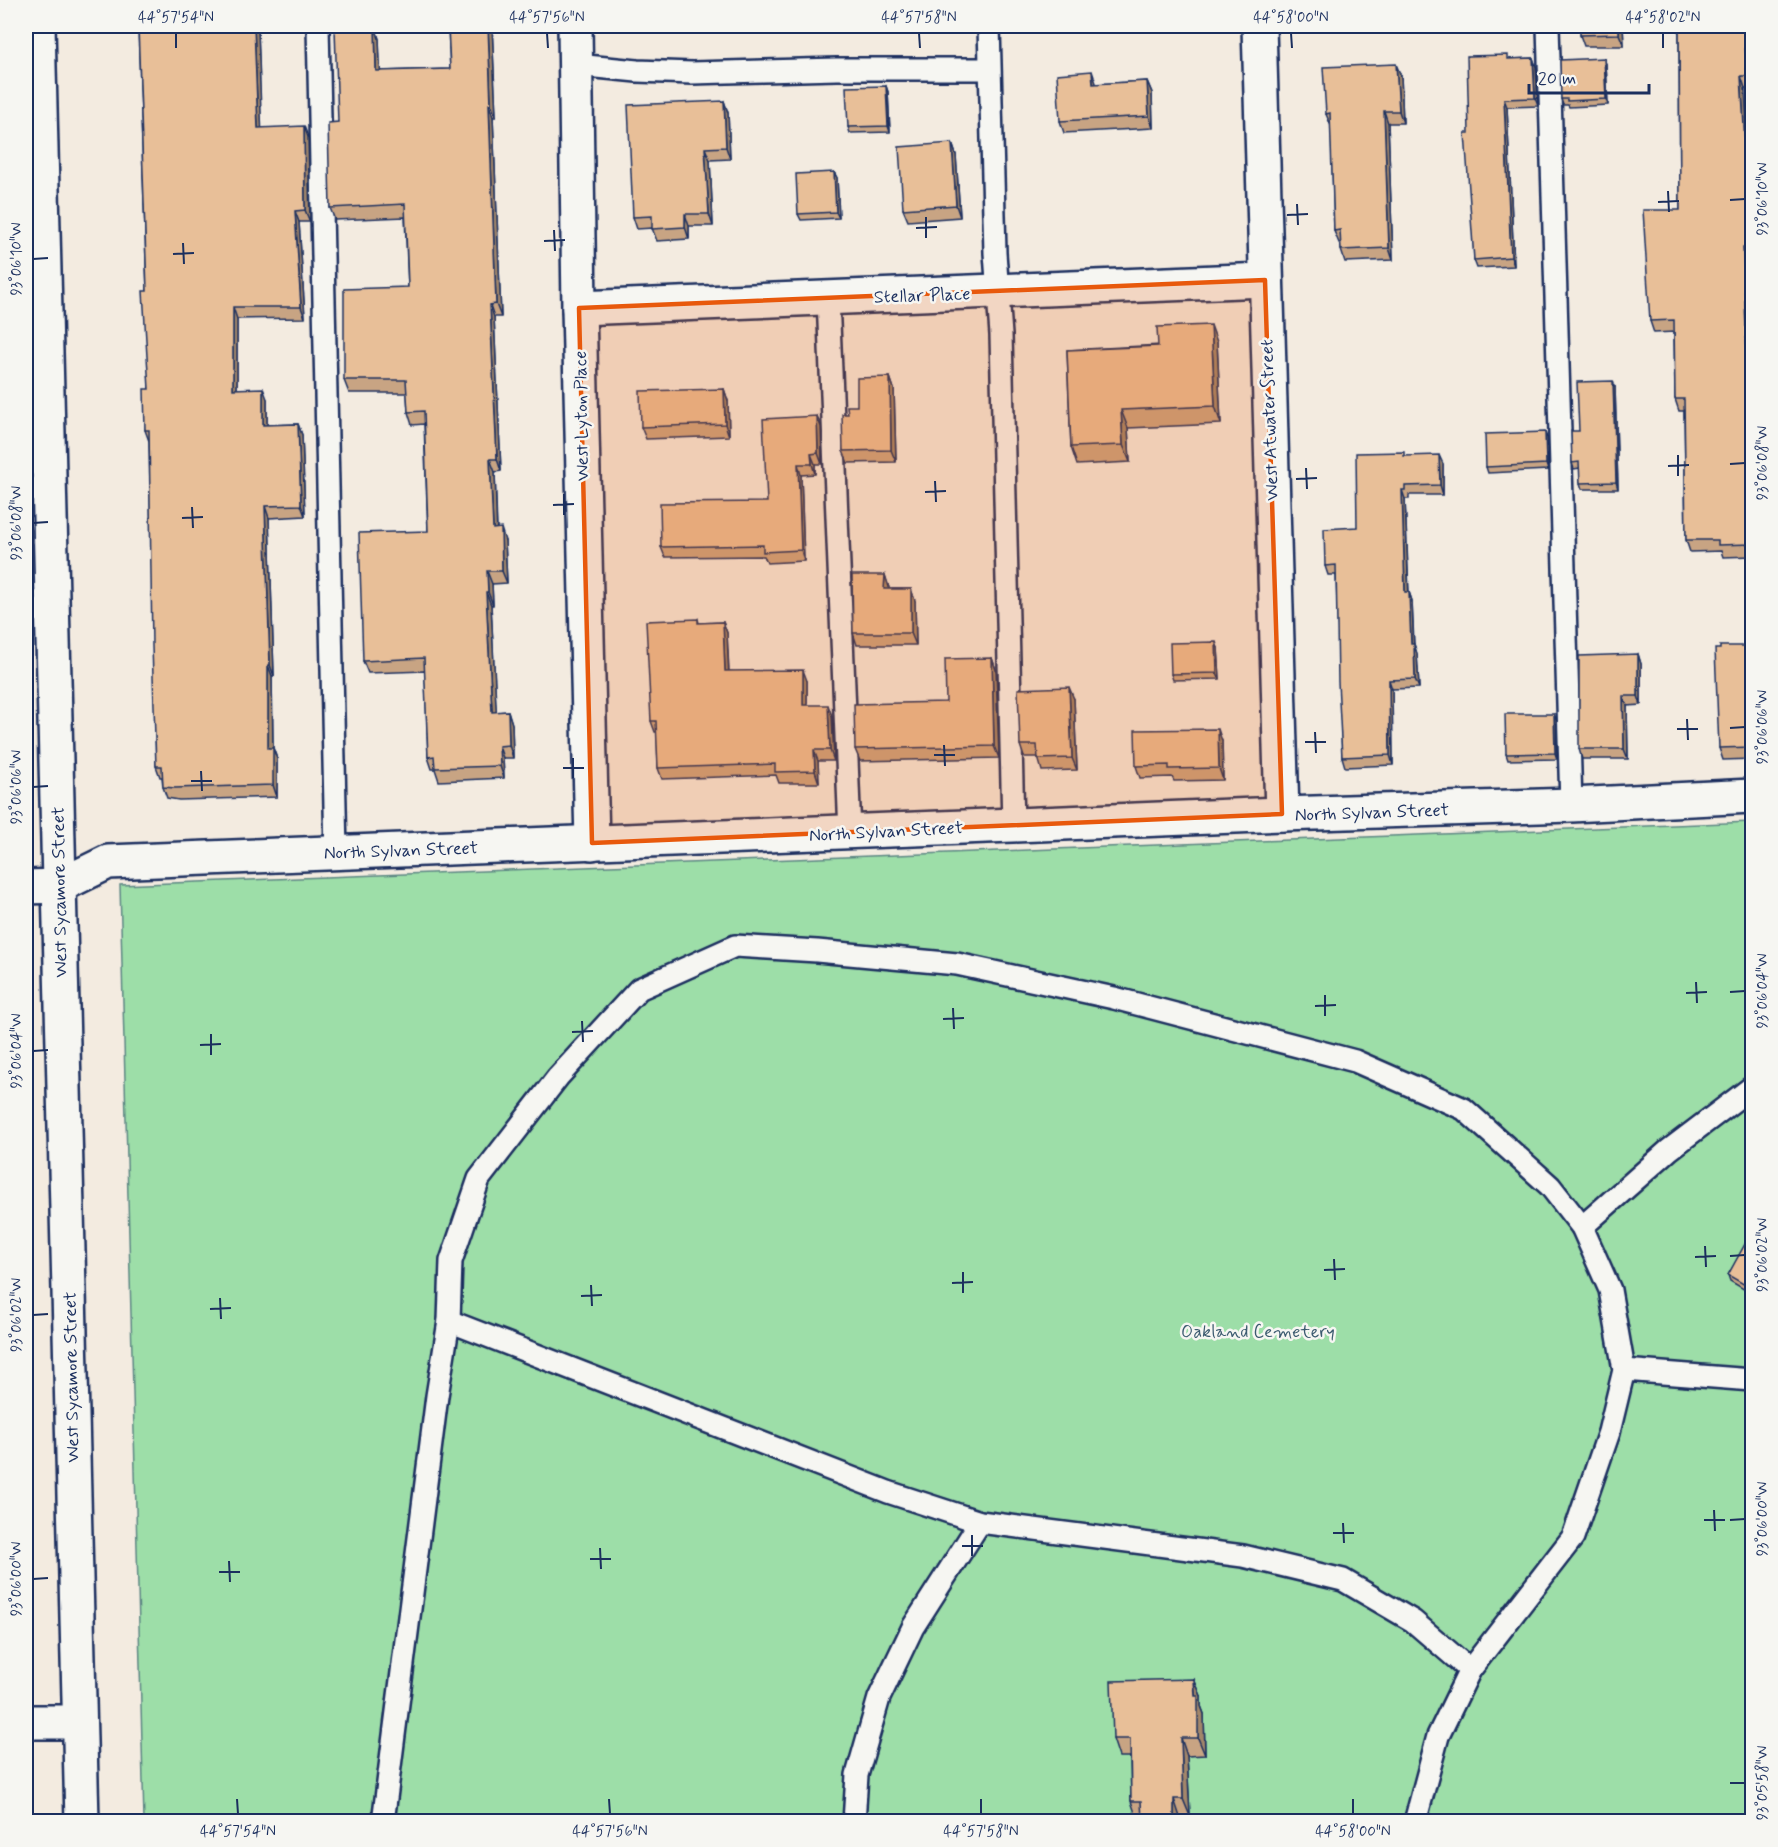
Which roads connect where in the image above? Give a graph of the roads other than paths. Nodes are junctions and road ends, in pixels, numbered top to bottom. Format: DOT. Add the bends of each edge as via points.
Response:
graph roads {
  1 [pos="38,26"];
  2 [pos="318,26"];
  3 [pos="575,26"];
  4 [pos="989,26"];
  5 [pos="1259,26"];
  6 [pos="1548,26"];
  7 [pos="576,64"];
  8 [pos="989,69"];
  9 [pos="33,172"];
  10 [pos="1265,280"];
  11 [pos="999,292"];
  12 [pos="828,298"];
  13 [pos="579,308"];
  14 [pos="37,464"];
  15 [pos="1752,796"];
  16 [pos="1571,805"];
  17 [pos="1282,814"];
  18 [pos="1013,825"];
  19 [pos="850,833"];
  20 [pos="592,843"];
  21 [pos="336,853"];
  22 [pos="59,886"];
  23 [pos="26,887"];
  24 [pos="1752,1087"];
  25 [pos="1582,1227"];
  26 [pos="449,1321"];
  27 [pos="1624,1370"];
  28 [pos="1752,1380"];
  29 [pos="980,1522"];
  30 [pos="1470,1670"];
  31 [pos="26,1722"];
  32 [pos="79,1722"];
  33 [pos="857,1819"];
  34 [pos="82,1821"];
  35 [pos="383,1821"];
  36 [pos="1415,1821"];
  1 -- 9 [label="street, West Sycamore Street"];
  2 -- 21 [label="lane"];
  3 -- 7 [label="street, West Lyton Place"];
  4 -- 8 [label="lane"];
  5 -- 10 [label="street, West Atwater Street"];
  6 -- 16 [label="lane"];
  7 -- 8 [label="lane" via="692,73"];
  7 -- 13 [label="street, West Lyton Place"];
  8 -- 11 [label="lane"];
  9 -- 14 [label="street, West Sycamore Street"];
  10 -- 11 [label="street, Stellar Place"];
  10 -- 17 [label="street, West Atwater Street"];
  11 -- 12 [label="street, Stellar Place"];
  11 -- 18 [label="lane"];
  12 -- 13 [label="street, Stellar Place"];
  12 -- 19 [label="lane"];
  13 -- 20 [label="street, West Lyton Place"];
  14 -- 22 [label="street, West Sycamore Street"];
  15 -- 16 [label="street, North Sylvan Street"];
  16 -- 17 [label="street, North Sylvan Street"];
  17 -- 18 [label="street, North Sylvan Street"];
  18 -- 19 [label="street, North Sylvan Street"];
  19 -- 20 [label="street, North Sylvan Street"];
  20 -- 21 [label="street, North Sylvan Street"];
  21 -- 22 [label="street, North Sylvan Street" via="108,862"];
  22 -- 23 [label="street, North Sylvan Street"];
  22 -- 32 [label="street, West Sycamore Street"];
  24 -- 25 [label="lane" via="1669,1150"];
  25 -- 26 [label="lane" via="1550,1186 1464,1109 1355,1061 1114,998 957,963 735,946 639,989 558,1077 479,1179 451,1261"];
  25 -- 27 [label="lane" via="1610,1290"];
  26 -- 29 [label="lane" via="888,1492"];
  26 -- 35 [label="lane"];
  27 -- 28 [label="lane"];
  27 -- 30 [label="lane" via="1609,1432 1573,1537"];
  29 -- 30 [label="lane" via="1244,1556 1343,1580 1413,1621"];
  29 -- 33 [label="lane" via="913,1627 879,1698 857,1775"];
  30 -- 36 [label="lane" via="1438,1736"];
  31 -- 32 [label="street"];
  32 -- 34 [label="street, West Sycamore Street"];
}
